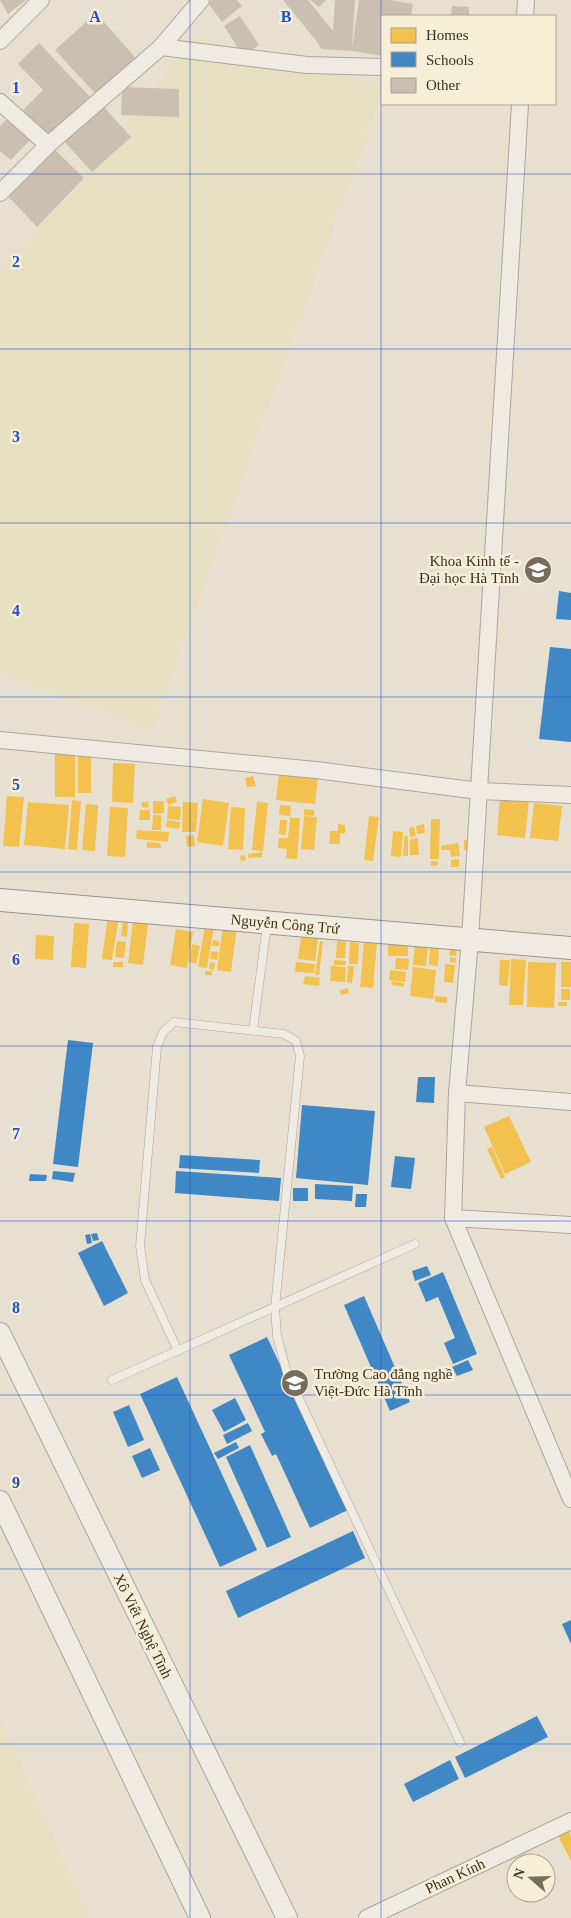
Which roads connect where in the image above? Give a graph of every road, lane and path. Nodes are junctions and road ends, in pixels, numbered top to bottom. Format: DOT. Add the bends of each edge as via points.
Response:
graph roads {
  1 [pos="41,0"];
  2 [pos="201,0"];
  3 [pos="526,0"];
  4 [pos="525,15"];
  5 [pos="0,41"];
  6 [pos="161,47"];
  7 [pos="381,67"];
  8 [pos="0,102"];
  9 [pos="520,105"];
  10 [pos="48,145"];
  11 [pos="0,192"];
  12 [pos="0,740"];
  13 [pos="479,790"];
  14 [pos="571,795"];
  15 [pos="0,900"];
  16 [pos="267,922"];
  17 [pos="470,940"];
  18 [pos="571,948"];
  19 [pos="253,1030"];
  20 [pos="457,1093"];
  21 [pos="571,1102"];
  22 [pos="452,1218"];
  23 [pos="571,1225"];
  24 [pos="415,1244"];
  25 [pos="275,1307"];
  26 [pos="0,1333"];
  27 [pos="178,1351"];
  28 [pos="112,1380"];
  29 [pos="571,1499"];
  30 [pos="0,1501"];
  31 [pos="460,1742"];
  32 [pos="571,1821"];
  33 [pos="200,1918"];
  34 [pos="287,1918"];
  35 [pos="367,1918"];
  1 -- 5 [label="street"];
  2 -- 6 [label="street"];
  3 -- 4 [label="street"];
  6 -- 7 [label="street" via="307,65"];
  6 -- 10 [label="street"];
  8 -- 10 [label="street"];
  9 -- 13 [label="street"];
  10 -- 11 [label="street"];
  12 -- 13 [label="street"];
  13 -- 14 [label="street"];
  13 -- 17 [label="street"];
  15 -- 16 [label="main road, Nguyễn Công Trứ"];
  16 -- 17 [label="main road, Nguyễn Công Trứ"];
  16 -- 19 [label="lane"];
  17 -- 18 [label="main road, Nguyễn Công Trứ"];
  17 -- 20 [label="street"];
  19 -- 25 [label="lane" via="284,1034 296,1041 300,1056"];
  19 -- 27 [label="lane" via="174,1022 163,1032 158,1047 140,1246 145,1280"];
  20 -- 21 [label="street"];
  20 -- 22 [label="street"];
  22 -- 23 [label="street"];
  22 -- 29 [label="street"];
  24 -- 25 [label="lane"];
  25 -- 27 [label="lane"];
  25 -- 31 [label="lane" via="276,1336 287,1373"];
  26 -- 34 [label="street, Xô Viết Nghệ Tĩnh"];
  27 -- 28 [label="lane"];
  30 -- 33 [label="street"];
  32 -- 35 [label="street, Phan Kính"];
}
